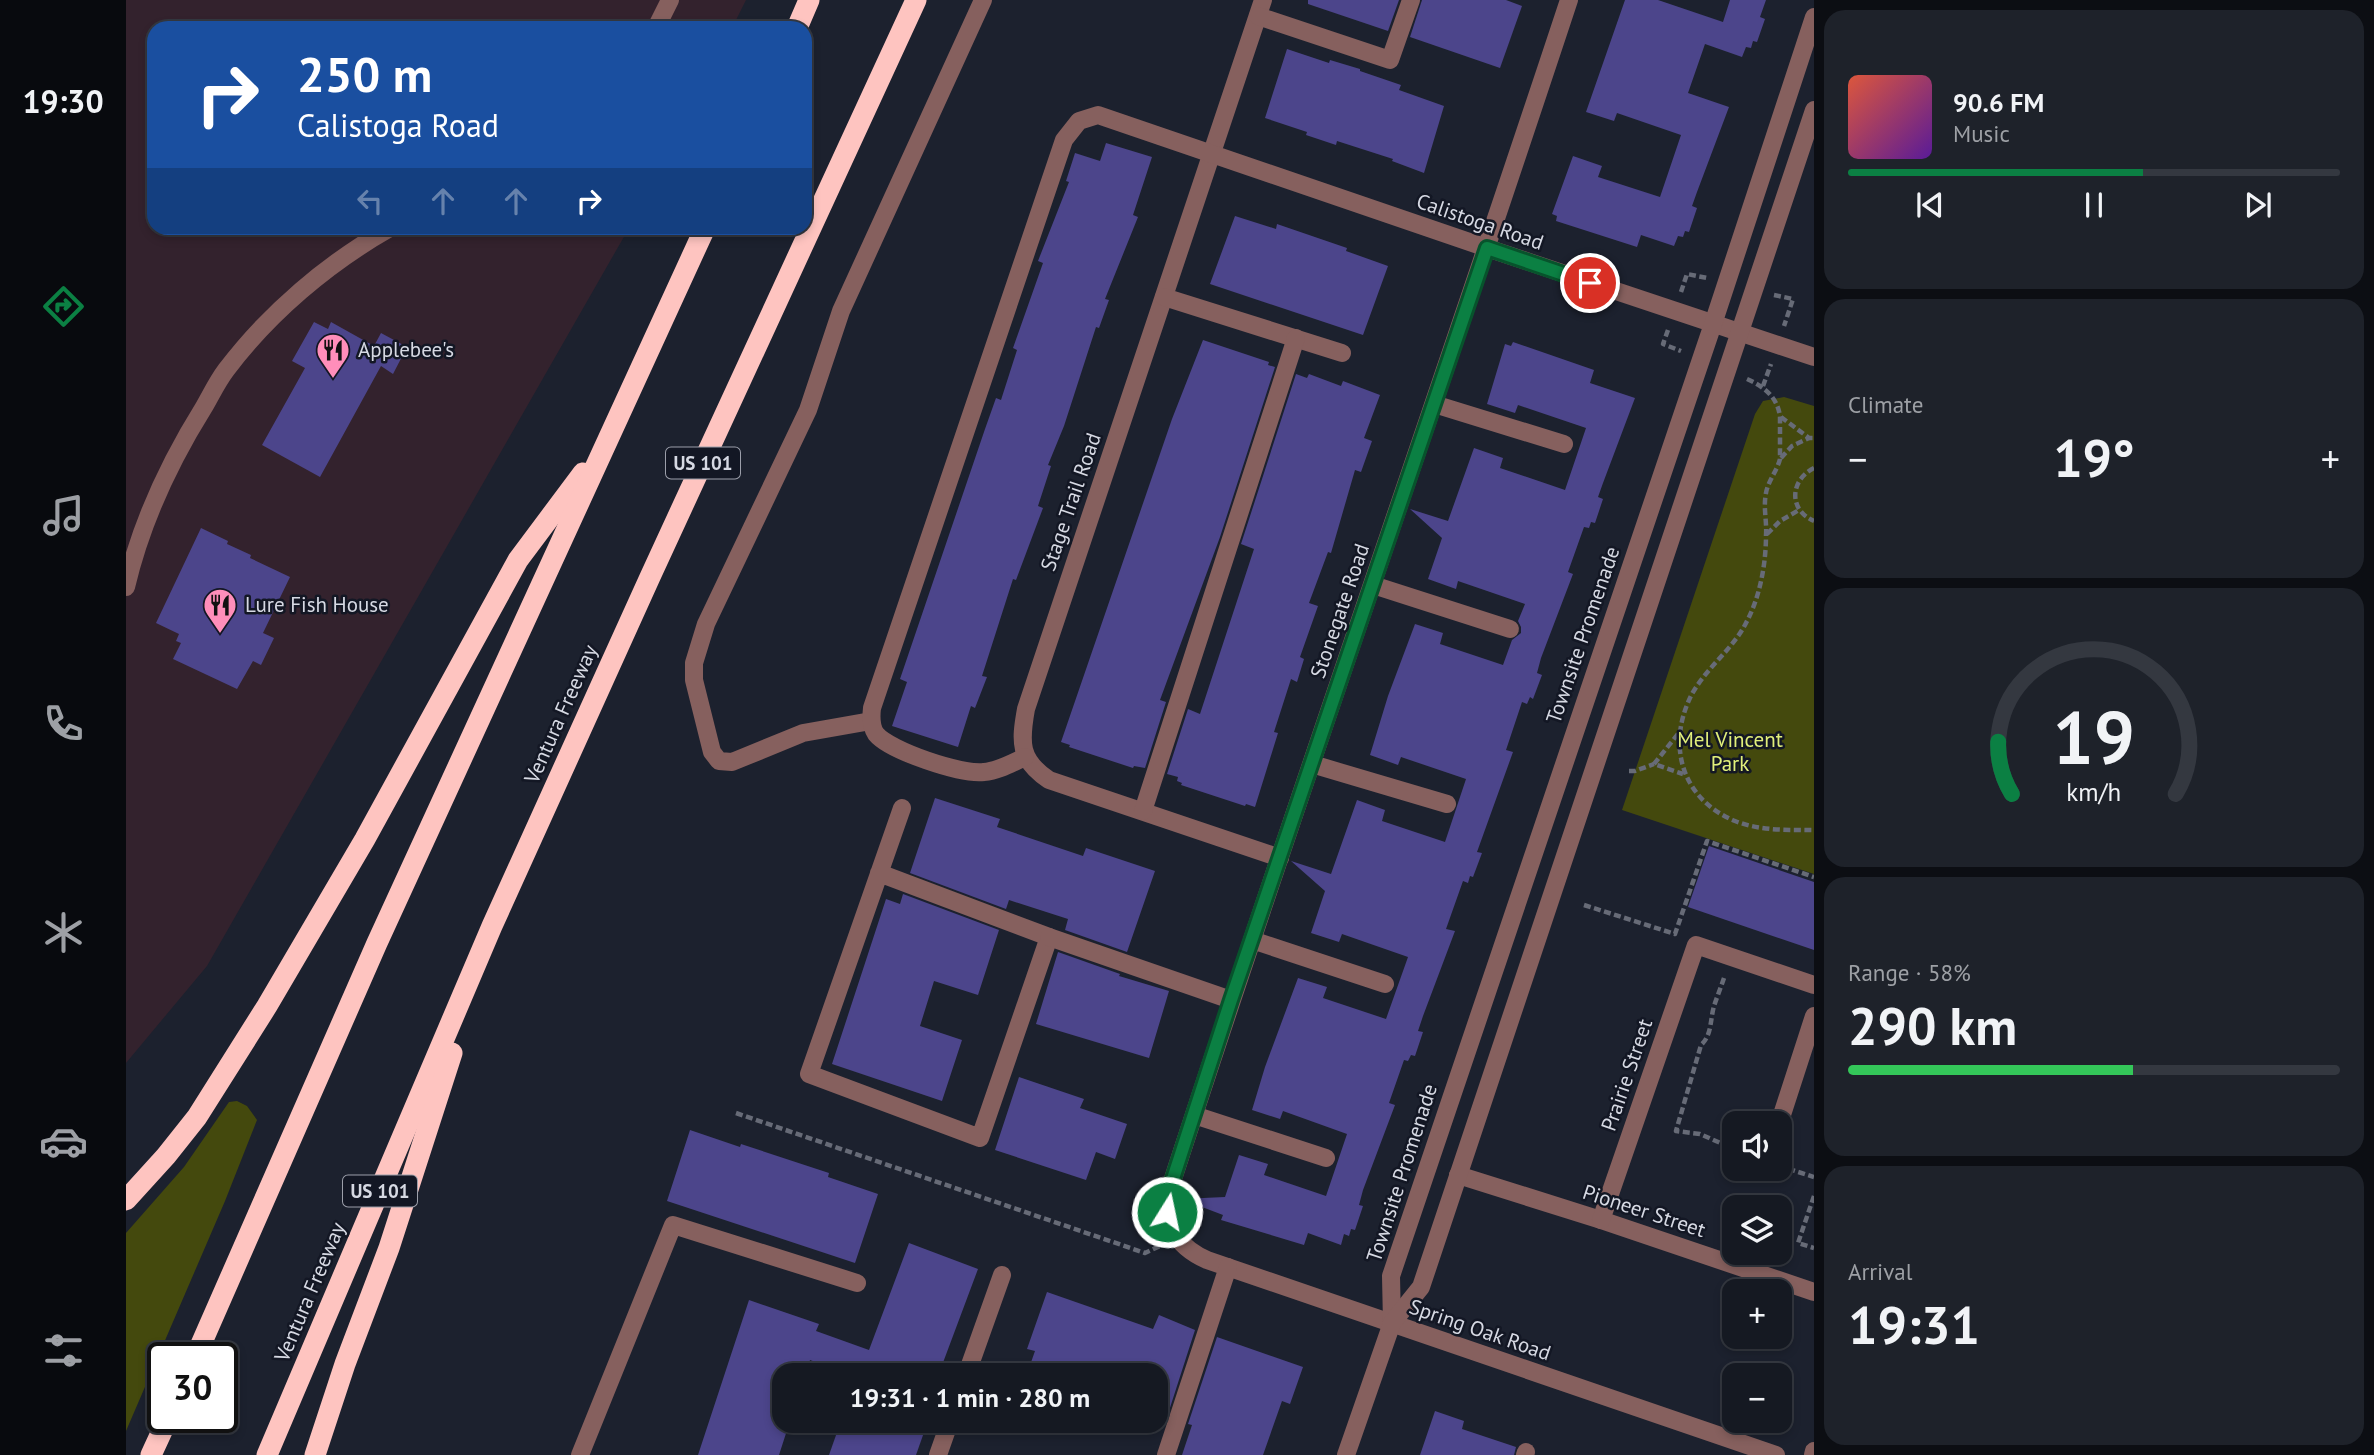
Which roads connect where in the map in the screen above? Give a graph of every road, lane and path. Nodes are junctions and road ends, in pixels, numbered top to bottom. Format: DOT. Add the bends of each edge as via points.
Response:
graph roads {
  1 [pos="670,0"];
  2 [pos="809,0"];
  3 [pos="916,0"];
  4 [pos="984,0"];
  5 [pos="1411,0"];
  6 [pos="1569,0"];
  7 [pos="1260,8"];
  8 [pos="1814,18"];
  9 [pos="660,21"];
  10 [pos="800,21"];
  11 [pos="1814,110"];
  12 [pos="1212,154"];
  13 [pos="812,226"];
  14 [pos="379,235"];
  15 [pos="702,235"];
  16 [pos="808,235"];
  17 [pos="1487,248"];
  18 [pos="1164,297"];
  19 [pos="1713,324"];
  20 [pos="1739,332"];
  21 [pos="1296,338"];
  22 [pos="1342,353"];
  23 [pos="1814,357"];
  24 [pos="1763,386"];
  25 [pos="1434,404"];
  26 [pos="1780,416"];
  27 [pos="610,438"];
  28 [pos="1812,438"];
  29 [pos="1564,444"];
  30 [pos="1780,459"];
  31 [pos="1814,468"];
  32 [pos="1799,510"];
  33 [pos="1814,521"];
  34 [pos="1767,534"];
  35 [pos="1373,585"];
  36 [pos="126,587"];
  37 [pos="1510,629"];
  38 [pos="871,721"];
  39 [pos="1678,733"];
  40 [pos="1025,757"];
  41 [pos="1312,764"];
  42 [pos="1654,764"];
  43 [pos="1629,771"];
  44 [pos="1683,774"];
  45 [pos="1447,804"];
  46 [pos="902,808"];
  47 [pos="1143,811"];
  48 [pos="1814,830"];
  49 [pos="1280,859"];
  50 [pos="879,873"];
  51 [pos="1814,877"];
  52 [pos="1584,905"];
  53 [pos="492,926"];
  54 [pos="1049,937"];
  55 [pos="1252,940"];
  56 [pos="1730,957"];
  57 [pos="1385,984"];
  58 [pos="1814,985"];
  59 [pos="1231,1000"];
  60 [pos="1814,1016"];
  61 [pos="1783,1111"];
  62 [pos="736,1113"];
  63 [pos="1194,1115"];
  64 [pos="1722,1144"];
  65 [pos="1326,1158"];
  66 [pos="1792,1170"];
  67 [pos="1458,1175"];
  68 [pos="1814,1177"];
  69 [pos="1814,1196"];
  70 [pos="126,1200"];
  71 [pos="1601,1220"];
  72 [pos="1176,1238"];
  73 [pos="1814,1248"];
  74 [pos="1228,1267"];
  75 [pos="1002,1275"];
  76 [pos="857,1283"];
  77 [pos="1814,1292"];
  78 [pos="1392,1323"];
  79 [pos="202,1342"];
  80 [pos="971,1363"];
  81 [pos="161,1433"];
  82 [pos="946,1433"];
  83 [pos="151,1455"];
  84 [pos="267,1455"];
  85 [pos="315,1455"];
  86 [pos="580,1455"];
  87 [pos="938,1455"];
  88 [pos="1166,1455"];
  89 [pos="1346,1455"];
  90 [pos="1776,1455"];
  1 -- 9 [label="street"];
  2 -- 10 [label="highway"];
  3 -- 13 [label="highway, Ventura Freeway / US 101"];
  4 -- 38 [label="street" via="841,310 808,410 706,624 694,663 712,752 719,761 732,762 803,733"];
  5 -- 7 [label="street" via="1390,60"];
  6 -- 17 [label="street, Stonegate Road"];
  7 -- 12 [label="street, Stage Trail Road"];
  8 -- 19 [label="street, Townsite Promenade"];
  11 -- 20 [label="street"];
  12 -- 17 [label="street, Calistoga Road"];
  12 -- 18 [label="street, Stage Trail Road"];
  12 -- 38 [label="street, Calistoga Road" via="1098,115 1079,121 1064,140"];
  14 -- 36 [label="street" via="326,270 279,310 225,371 183,441 147,518"];
  15 -- 27 [label="highway"];
  16 -- 53 [label="highway, Ventura Freeway / US 101"];
  17 -- 19 [label="street, Calistoga Road"];
  17 -- 25 [label="street, Stonegate Road"];
  18 -- 21 [label="street"];
  18 -- 40 [label="street, Stage Trail Road" via="1026,709 1021,734"];
  19 -- 20 [label="street, Calistoga Road"];
  19 -- 78 [label="street, Townsite Promenade" via="1391,1276"];
  20 -- 23 [label="street, Calistoga Road"];
  20 -- 67 [label="street"];
  21 -- 22 [label="street"];
  21 -- 47 [label="street"];
  24 -- 26 [label="path"];
  25 -- 29 [label="street"];
  25 -- 35 [label="street, Stonegate Road"];
  26 -- 28 [label="path"];
  26 -- 30 [label="path"];
  27 -- 70 [label="highway" via="518,561 358,850 211,1095"];
  27 -- 79 [label="highway" via="377,943"];
  28 -- 30 [label="path" via="1793,446"];
  30 -- 34 [label="path" via="1766,494 1763,516"];
  31 -- 32 [label="path" via="1799,481"];
  32 -- 33 [label="path"];
  32 -- 34 [label="path"];
  34 -- 39 [label="path" via="1756,600 1745,625 1705,672"];
  35 -- 37 [label="street"];
  35 -- 41 [label="street, Stonegate Road"];
  38 -- 40 [label="street" via="876,734 894,748 957,770 988,772"];
  39 -- 42 [label="path"];
  39 -- 44 [label="path"];
  40 -- 47 [label="street" via="1049,780"];
  41 -- 45 [label="street"];
  41 -- 49 [label="street, Stonegate Road"];
  42 -- 43 [label="path"];
  42 -- 44 [label="path"];
  44 -- 48 [label="path" via="1715,810 1735,821 1773,829"];
  46 -- 50 [label="street"];
  47 -- 49 [label="street"];
  49 -- 55 [label="street, Stonegate Road"];
  50 -- 54 [label="street"];
  50 -- 54 [label="street" via="809,1074 980,1138"];
  51 -- 52 [label="path" via="1707,841 1675,934"];
  53 -- 84 [label="highway, Ventura Freeway / US 101"];
  53 -- 85 [label="highway" via="389,1248"];
  54 -- 59 [label="street"];
  55 -- 57 [label="street"];
  55 -- 59 [label="street, Stonegate Road"];
  56 -- 58 [label="street"];
  56 -- 64 [label="path" via="1676,1130"];
  56 -- 71 [label="street, Prairie Street" via="1696,946"];
  59 -- 63 [label="street, Stonegate Road"];
  60 -- 61 [label="street"];
  62 -- 72 [label="path" via="1145,1253"];
  63 -- 65 [label="street"];
  63 -- 72 [label="street, Stonegate Road" via="1167,1200 1169,1225"];
  66 -- 68 [label="path"];
  67 -- 71 [label="street, Pioneer Street"];
  67 -- 78 [label="street" via="1421,1287"];
  69 -- 73 [label="path" via="1798,1243"];
  71 -- 77 [label="street, Pioneer Street"];
  72 -- 74 [label="street, Spring Oak Road" via="1194,1255"];
  74 -- 78 [label="street, Spring Oak Road"];
  74 -- 88 [label="street"];
  75 -- 80 [label="street"];
  76 -- 86 [label="street" via="673,1225"];
  78 -- 89 [label="street"];
  78 -- 90 [label="street, Spring Oak Road"];
  81 -- 83 [label="highway"];
  82 -- 87 [label="street"];
}
